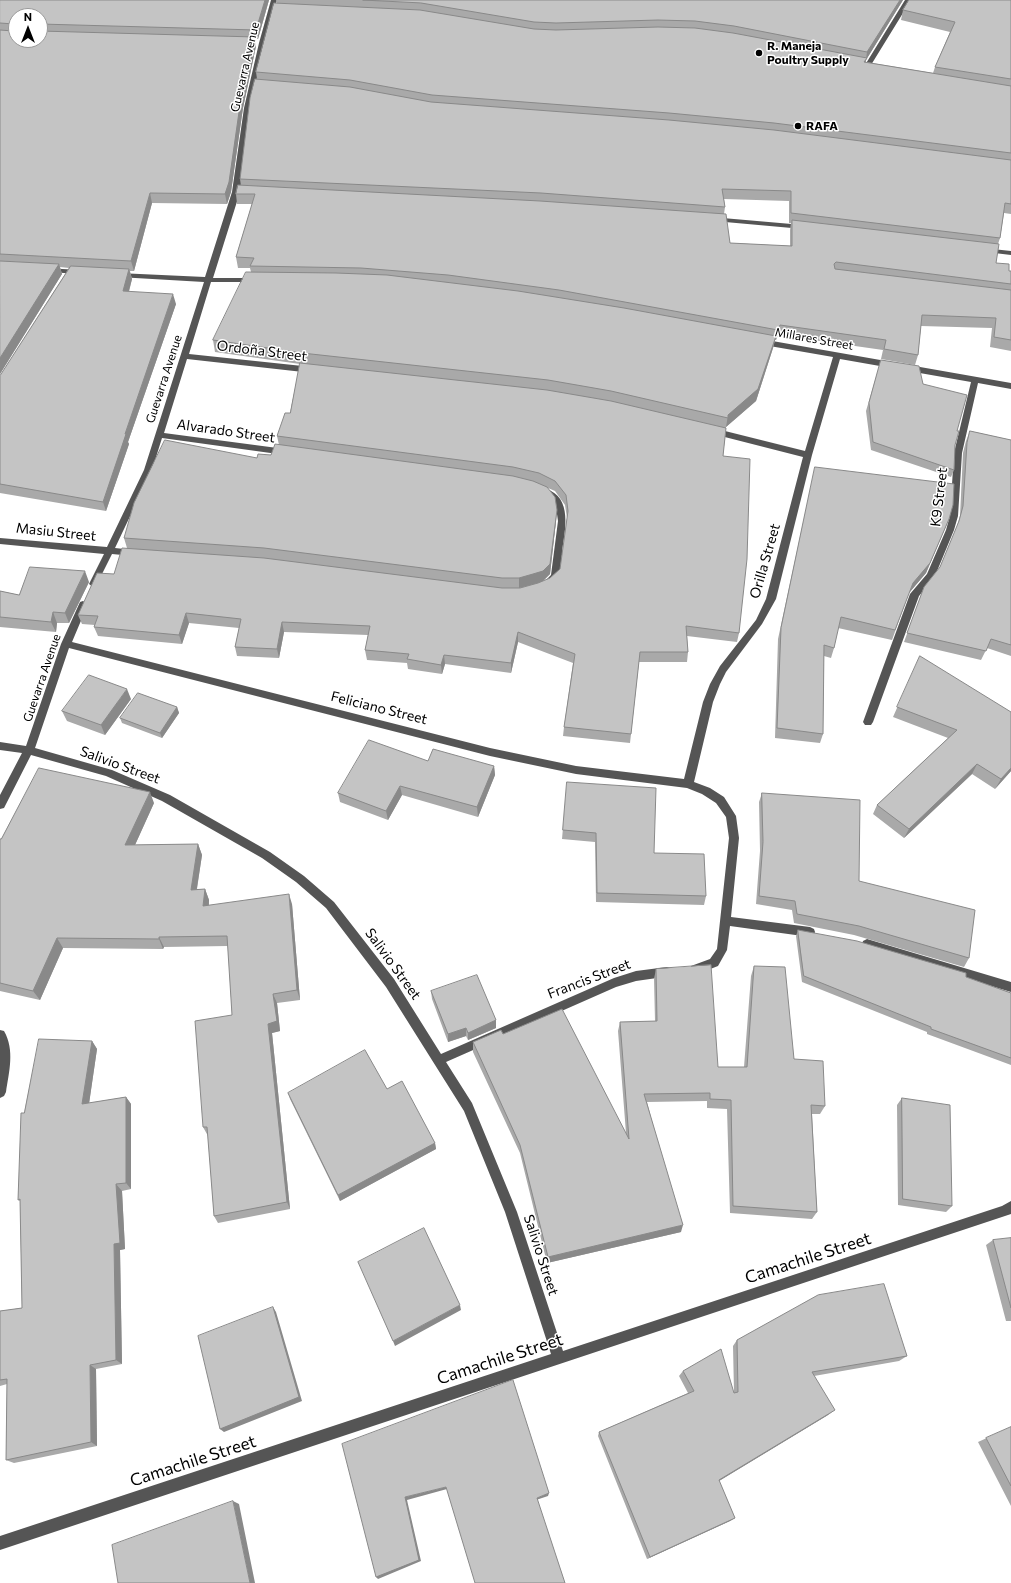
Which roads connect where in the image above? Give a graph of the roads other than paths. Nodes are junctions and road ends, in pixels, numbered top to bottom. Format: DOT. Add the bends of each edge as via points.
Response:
graph roads {
  1 [pos="274,0"];
  2 [pos="908,0"];
  3 [pos="861,64"];
  4 [pos="868,66"];
  5 [pos="876,67"];
  6 [pos="706,218"];
  7 [pos="814,228"];
  8 [pos="981,249"];
  9 [pos="1011,253"];
  10 [pos="39,270"];
  11 [pos="86,273"];
  12 [pos="108,274"];
  13 [pos="208,280"];
  14 [pos="261,280"];
  15 [pos="752,340"];
  16 [pos="184,356"];
  17 [pos="837,356"];
  18 [pos="318,371"];
  19 [pos="975,380"];
  20 [pos="1011,386"];
  21 [pos="708,430"];
  22 [pos="159,435"];
  23 [pos="293,453"];
  24 [pos="808,455"];
  25 [pos="535,487"];
  26 [pos="0,541"];
  27 [pos="109,552"];
  28 [pos="140,554"];
  29 [pos="540,587"];
  30 [pos="66,644"];
  31 [pos="868,722"];
  32 [pos="0,746"];
  33 [pos="29,750"];
  34 [pos="688,784"];
  35 [pos="0,805"];
  36 [pos="725,921"];
  37 [pos="819,934"];
  38 [pos="854,941"];
  39 [pos="1011,987"];
  40 [pos="0,1035"];
  41 [pos="439,1060"];
  42 [pos="0,1092"];
  43 [pos="1011,1207"];
  44 [pos="559,1358"];
  45 [pos="0,1543"];
  1 -- 13 [label="street, Guevarra Avenue" via="275,9 258,43 255,85 247,108 240,192"];
  2 -- 4 [label="street"];
  3 -- 4 [label="street"];
  4 -- 5 [label="street"];
  6 -- 7 [label="street"];
  8 -- 9 [label="street"];
  10 -- 11 [label="street" via="68,275"];
  12 -- 13 [label="street"];
  13 -- 14 [label="street"];
  13 -- 16 [label="street, Guevarra Avenue"];
  15 -- 17 [label="street, Millares Street"];
  16 -- 18 [label="street, Ordoña Street"];
  16 -- 22 [label="street, Guevarra Avenue"];
  17 -- 19 [label="street, Millares Street"];
  17 -- 24 [label="street, Orilla Street"];
  19 -- 20 [label="street, Millares Street"];
  19 -- 31 [label="street, K9 Street" via="958,452 954,516 950,530 931,576 915,594"];
  21 -- 24 [label="street"];
  22 -- 23 [label="street, Alvarado Street"];
  22 -- 27 [label="street, Guevarra Avenue" via="148,470"];
  24 -- 34 [label="street, Orilla Street" via="771,598 759,622 723,669 715,684 708,702"];
  25 -- 29 [label="street" via="551,494 560,506 562,521 555,576"];
  26 -- 27 [label="street, Masiu Street"];
  27 -- 28 [label="street, Masiu Street"];
  27 -- 30 [label="street, Guevarra Avenue" via="84,600"];
  30 -- 33 [label="street, Guevarra Avenue"];
  30 -- 34 [label="street, Feliciano Street" via="490,752 576,770"];
  32 -- 33 [label="street, Salivio Street"];
  33 -- 35 [label="street, Guevarra Avenue"];
  33 -- 41 [label="street, Salivio Street" via="108,773 166,798 266,855 300,879 330,905 390,982"];
  34 -- 36 [label="street, Feliciano Street" via="720,800 731,816 734,838"];
  36 -- 37 [label="street"];
  36 -- 41 [label="street, Francis Street" via="722,950 714,963 698,970 655,972 614,982"];
  38 -- 39 [label="street"];
  40 -- 42 [label="street" via="3,1038 4,1052"];
  41 -- 44 [label="street, Salivio Street" via="468,1107 511,1212"];
  43 -- 44 [label="street, Camachile Street"];
  44 -- 45 [label="street, Camachile Street"];
}
